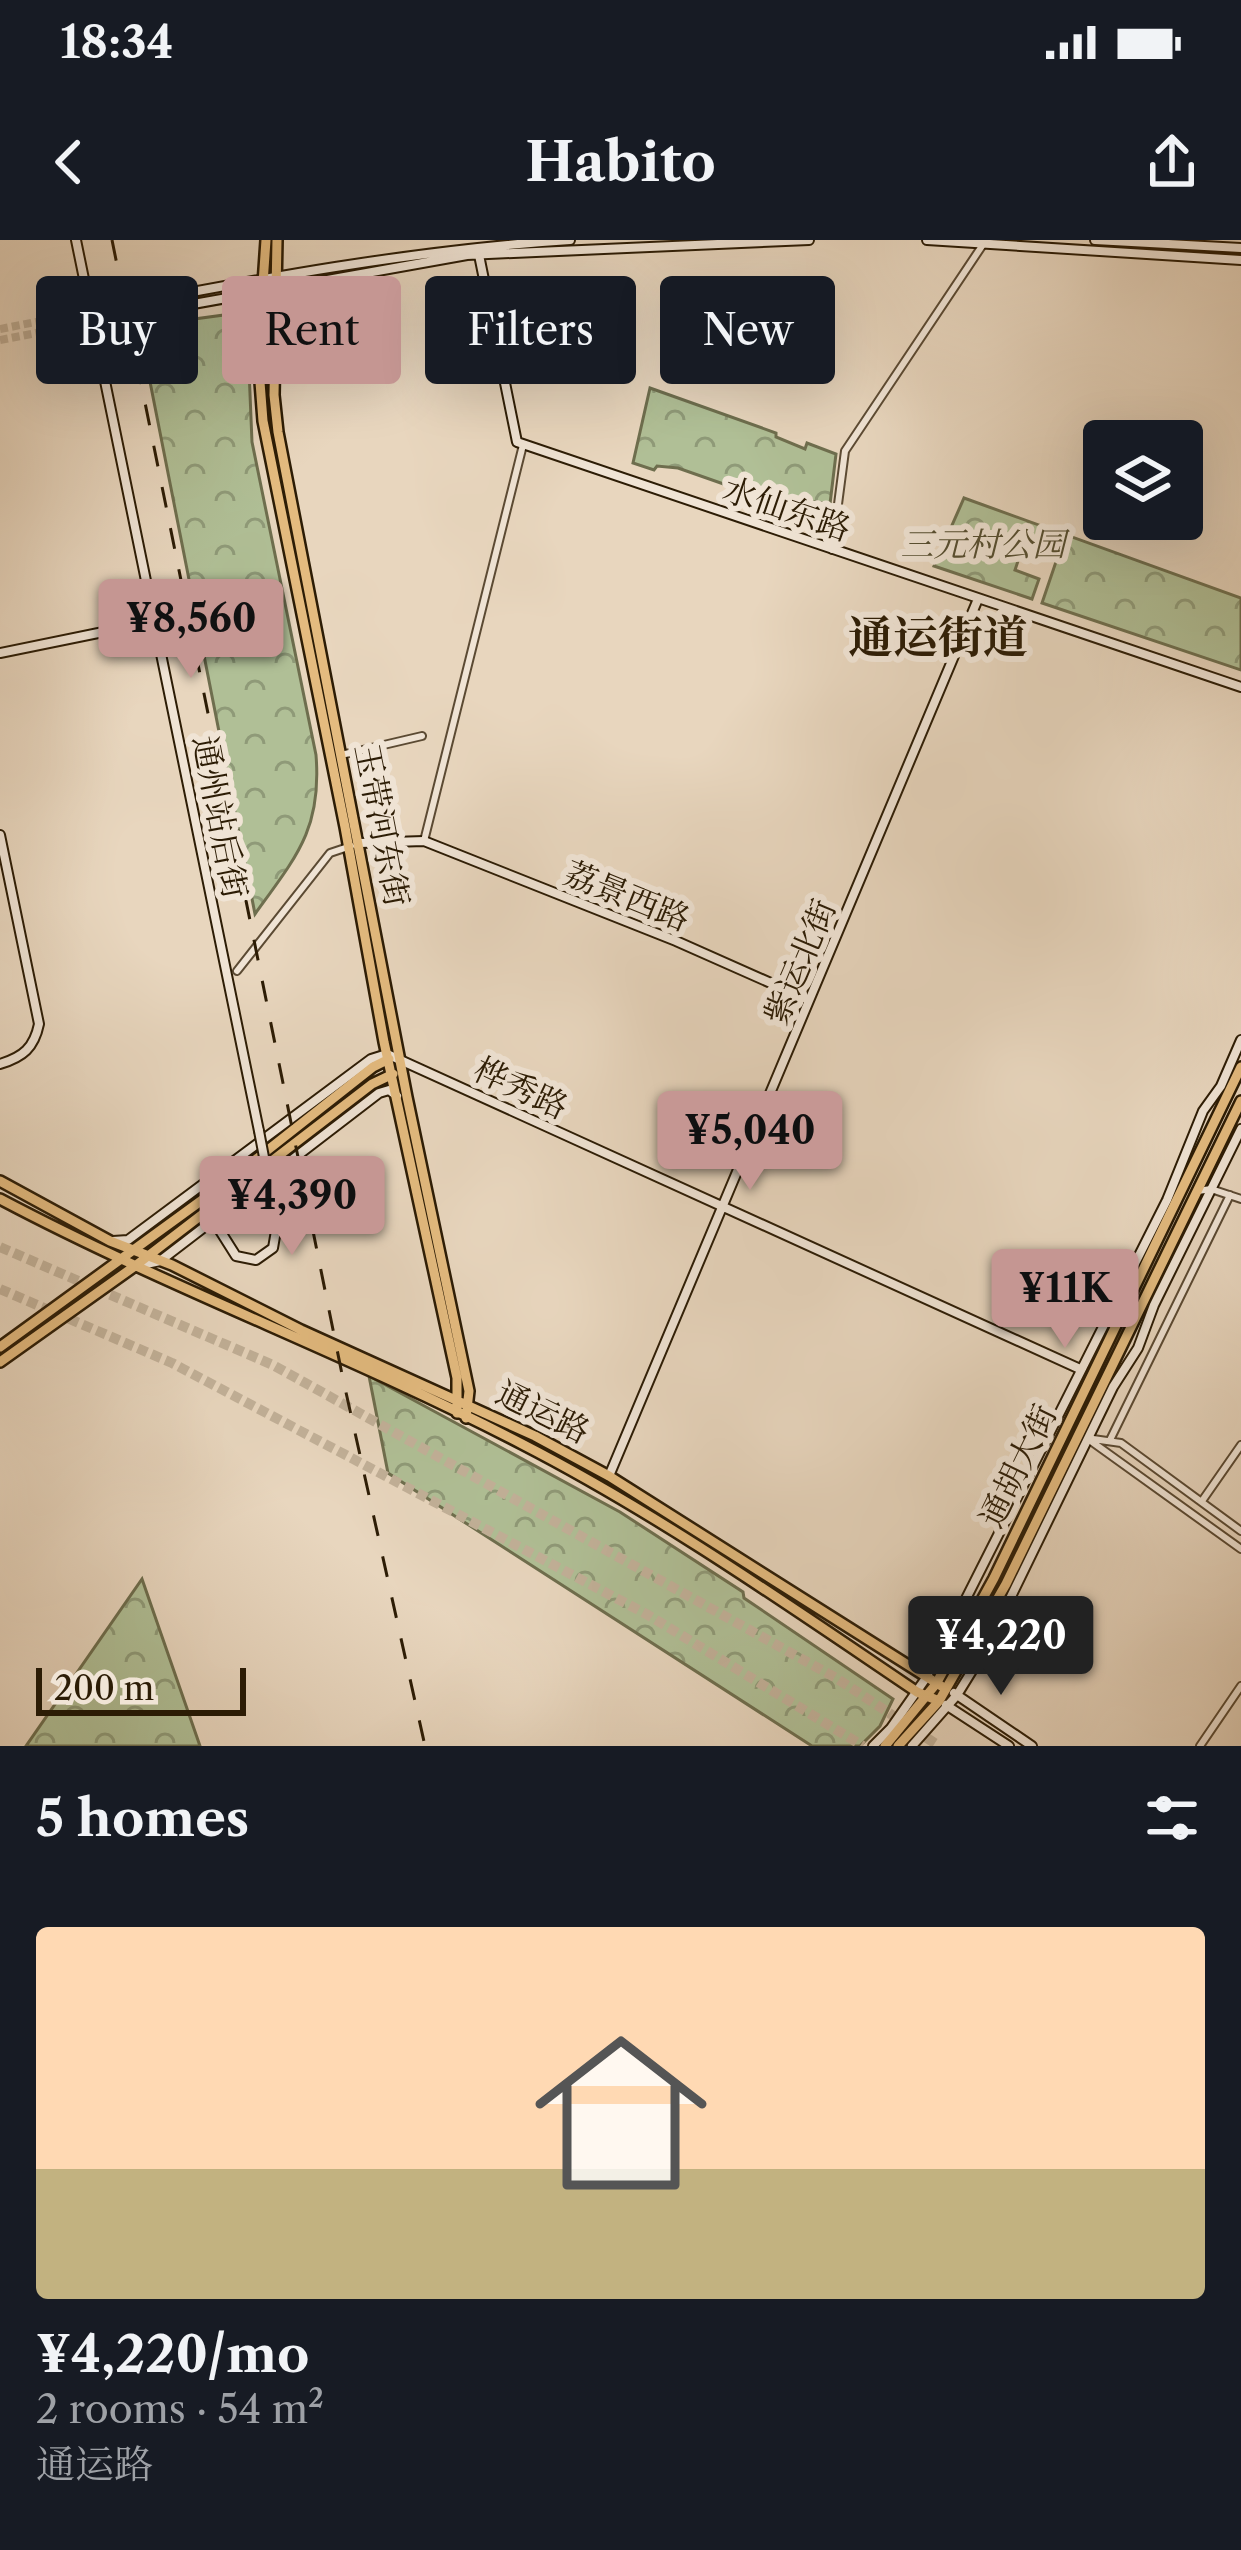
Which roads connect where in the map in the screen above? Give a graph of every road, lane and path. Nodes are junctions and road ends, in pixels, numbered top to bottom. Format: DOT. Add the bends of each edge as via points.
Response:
graph roads {
  1 [pos="76,240"];
  2 [pos="266,240"];
  3 [pos="277,240"];
  4 [pos="570,240"];
  5 [pos="809,240"];
  6 [pos="927,240"];
  7 [pos="1096,240"];
  8 [pos="984,244"];
  9 [pos="479,247"];
  10 [pos="1241,248"];
  11 [pos="1241,260"];
  12 [pos="264,276"];
  13 [pos="277,276"];
  14 [pos="303,276"];
  15 [pos="222,288"];
  16 [pos="222,297"];
  17 [pos="260,384"];
  18 [pos="274,384"];
  19 [pos="523,445"];
  20 [pos="832,550"];
  21 [pos="978,599"];
  22 [pos="157,622"];
  23 [pos="0,653"];
  24 [pos="1241,687"];
  25 [pos="422,736"];
  26 [pos="341,755"];
  27 [pos="0,836"];
  28 [pos="424,841"];
  29 [pos="354,845"];
  30 [pos="237,971"];
  31 [pos="809,1000"];
  32 [pos="1241,1040"];
  33 [pos="392,1058"];
  34 [pos="0,1064"];
  35 [pos="1241,1067"];
  36 [pos="392,1077"];
  37 [pos="397,1096"];
  38 [pos="1241,1101"];
  39 [pos="1241,1129"];
  40 [pos="0,1181"];
  41 [pos="1211,1189"];
  42 [pos="1196,1192"];
  43 [pos="1230,1195"];
  44 [pos="0,1199"];
  45 [pos="1241,1199"];
  46 [pos="723,1204"];
  47 [pos="212,1218"];
  48 [pos="110,1241"];
  49 [pos="132,1250"];
  50 [pos="154,1258"];
  51 [pos="121,1259"];
  52 [pos="135,1266"];
  53 [pos="0,1347"];
  54 [pos="0,1361"];
  55 [pos="1080,1369"];
  56 [pos="463,1409"];
  57 [pos="1078,1432"];
  58 [pos="1089,1439"];
  59 [pos="1110,1440"];
  60 [pos="1241,1444"];
  61 [pos="609,1476"];
  62 [pos="1201,1502"];
  63 [pos="1241,1531"];
  64 [pos="1241,1549"];
  65 [pos="941,1686"];
  66 [pos="1241,1686"];
  67 [pos="933,1699"];
  68 [pos="873,1746"];
  69 [pos="885,1746"];
  70 [pos="898,1746"];
  71 [pos="912,1746"];
  72 [pos="1009,1746"];
  73 [pos="1032,1746"];
  74 [pos="1200,1746"];
  1 -- 22 [label="street, 通州站后街"];
  2 -- 12 [label="main road, 玉带河东街"];
  3 -- 13 [label="main road, 玉带河东街"];
  4 -- 9 [label="street"];
  5 -- 9 [label="street"];
  6 -- 8 [label="street"];
  7 -- 10 [label="street"];
  8 -- 11 [label="street"];
  8 -- 20 [label="street" via="844,451"];
  9 -- 14 [label="street"];
  9 -- 19 [label="street"];
  15 -- 16 [label="street" via="104,315"];
  17 -- 29 [label="main road, 玉带河东街"];
  18 -- 26 [label="main road, 玉带河东街"];
  19 -- 20 [label="street, 水仙东路"];
  19 -- 28 [label="street"];
  20 -- 21 [label="street, 水仙东路"];
  21 -- 24 [label="street, 水仙东路"];
  21 -- 31 [label="street, 紫运北街"];
  22 -- 23 [label="street"];
  22 -- 47 [label="street, 通州站后街, bridge" via="277,1225 273,1248 256,1260 236,1256"];
  25 -- 26 [label="street"];
  26 -- 29 [label="main road, 玉带河东街"];
  27 -- 34 [label="street" via="39,1024 26,1054"];
  28 -- 29 [label="street, 荔景西路"];
  28 -- 31 [label="street, 荔景西路"];
  29 -- 30 [label="street" via="330,853"];
  29 -- 33 [label="main road, 玉带河东街"];
  31 -- 46 [label="street, 紫运北街"];
  32 -- 55 [label="street"];
  33 -- 36 [label="main road, 玉带河东街"];
  33 -- 46 [label="street, 桦秀路"];
  33 -- 48 [label="street" via="371,1059 128,1240"];
  33 -- 49 [label="main road"];
  33 -- 56 [label="main road, 玉带河东街" via="470,1391"];
  35 -- 65 [label="main road, 通胡大街"];
  36 -- 37 [label="main road, 玉带河东街"];
  36 -- 50 [label="main road" via="372,1084"];
  37 -- 47 [label="street" via="379,1093"];
  37 -- 56 [label="main road, 玉带河东街"];
  38 -- 42 [label="main road, 通胡大街"];
  39 -- 41 [label="street"];
  40 -- 48 [label="main road, 通运路"];
  41 -- 42 [label="street"];
  41 -- 43 [label="street"];
  41 -- 58 [label="street"];
  42 -- 57 [label="main road, 通胡大街"];
  43 -- 45 [label="street"];
  43 -- 59 [label="street"];
  44 -- 51 [label="main road, 通运路"];
  46 -- 55 [label="street, 桦秀路"];
  46 -- 61 [label="street, 紫运北街"];
  47 -- 50 [label="street"];
  48 -- 49 [label="main road, 通运路"];
  49 -- 50 [label="main road, 通运路"];
  49 -- 51 [label="main road"];
  50 -- 52 [label="main road"];
  50 -- 56 [label="main road, 通运路"];
  51 -- 52 [label="main road, 通运路"];
  51 -- 53 [label="main road"];
  52 -- 54 [label="main road"];
  52 -- 56 [label="main road, 通运路"];
  55 -- 65 [label="street"];
  56 -- 61 [label="main road, 通运路"];
  56 -- 67 [label="main road, 通运路" via="663,1524"];
  57 -- 58 [label="street"];
  57 -- 65 [label="main road, 通胡大街" via="1006,1584"];
  58 -- 59 [label="street"];
  58 -- 64 [label="street"];
  58 -- 65 [label="street" via="986,1648"];
  59 -- 62 [label="street"];
  60 -- 62 [label="street"];
  61 -- 65 [label="main road, 通运路"];
  62 -- 63 [label="street"];
  65 -- 67 [label="main road, 通胡大街"];
  65 -- 67 [label="street"];
  65 -- 73 [label="street, 通运路"];
  66 -- 74 [label="street"];
  67 -- 68 [label="street"];
  67 -- 69 [label="main road, 通胡大街"];
  67 -- 70 [label="main road, 通胡大街"];
  67 -- 71 [label="street"];
  67 -- 72 [label="street, 通运路"];
}
